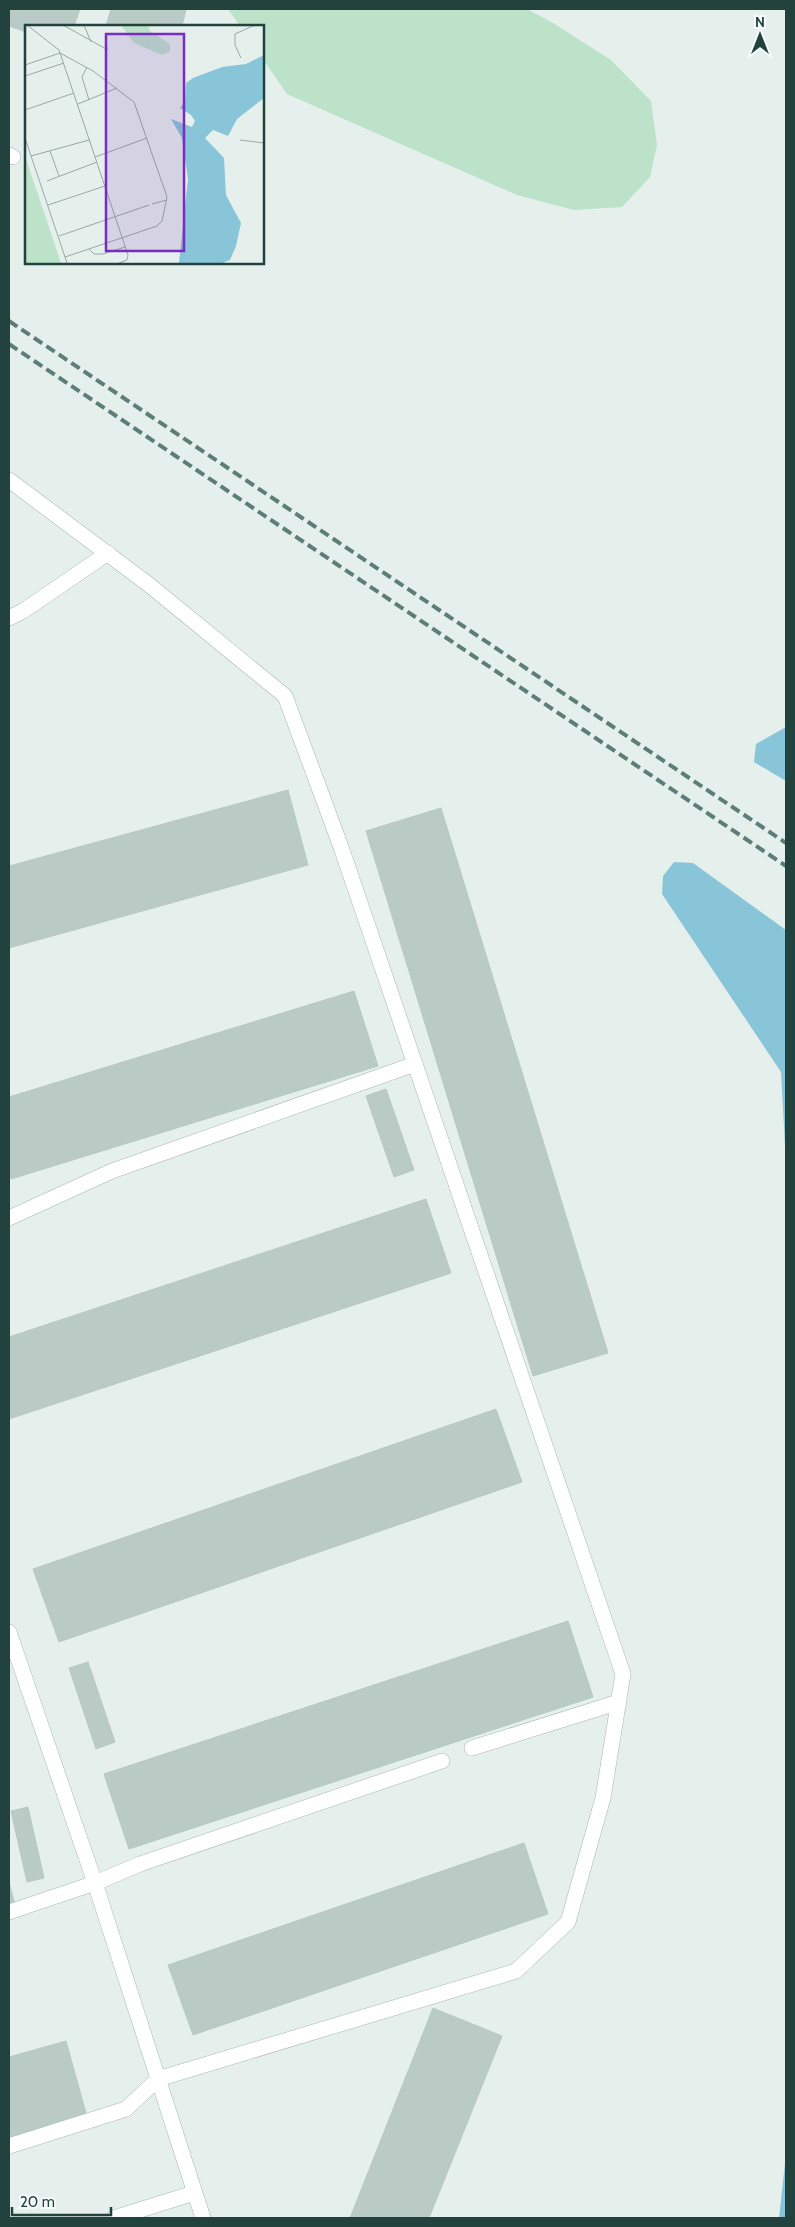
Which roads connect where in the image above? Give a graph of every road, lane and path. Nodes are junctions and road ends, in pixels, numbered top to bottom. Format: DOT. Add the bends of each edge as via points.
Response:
graph roads {
  1 [pos="9,480"];
  2 [pos="108,553"];
  3 [pos="9,618"];
  4 [pos="415,1064"];
  5 [pos="9,1218"];
  6 [pos="9,1632"];
  7 [pos="618,1702"];
  8 [pos="472,1748"];
  9 [pos="442,1761"];
  10 [pos="94,1884"];
  11 [pos="9,1912"];
  12 [pos="158,2079"];
  13 [pos="9,2146"];
  14 [pos="194,2193"];
  15 [pos="114,2218"];
  16 [pos="202,2218"];
  1 -- 2 [label="street"];
  2 -- 3 [label="street"];
  2 -- 4 [label="street" via="285,696"];
  4 -- 5 [label="street" via="112,1171"];
  4 -- 7 [label="street" via="623,1674"];
  6 -- 10 [label="street"];
  7 -- 8 [label="street"];
  7 -- 12 [label="street" via="604,1798 568,1922 516,1971"];
  9 -- 10 [label="street" via="140,1864"];
  10 -- 11 [label="street"];
  10 -- 12 [label="street"];
  12 -- 13 [label="street" via="126,2110"];
  12 -- 14 [label="street"];
  14 -- 15 [label="street"];
  14 -- 16 [label="street"];
}
